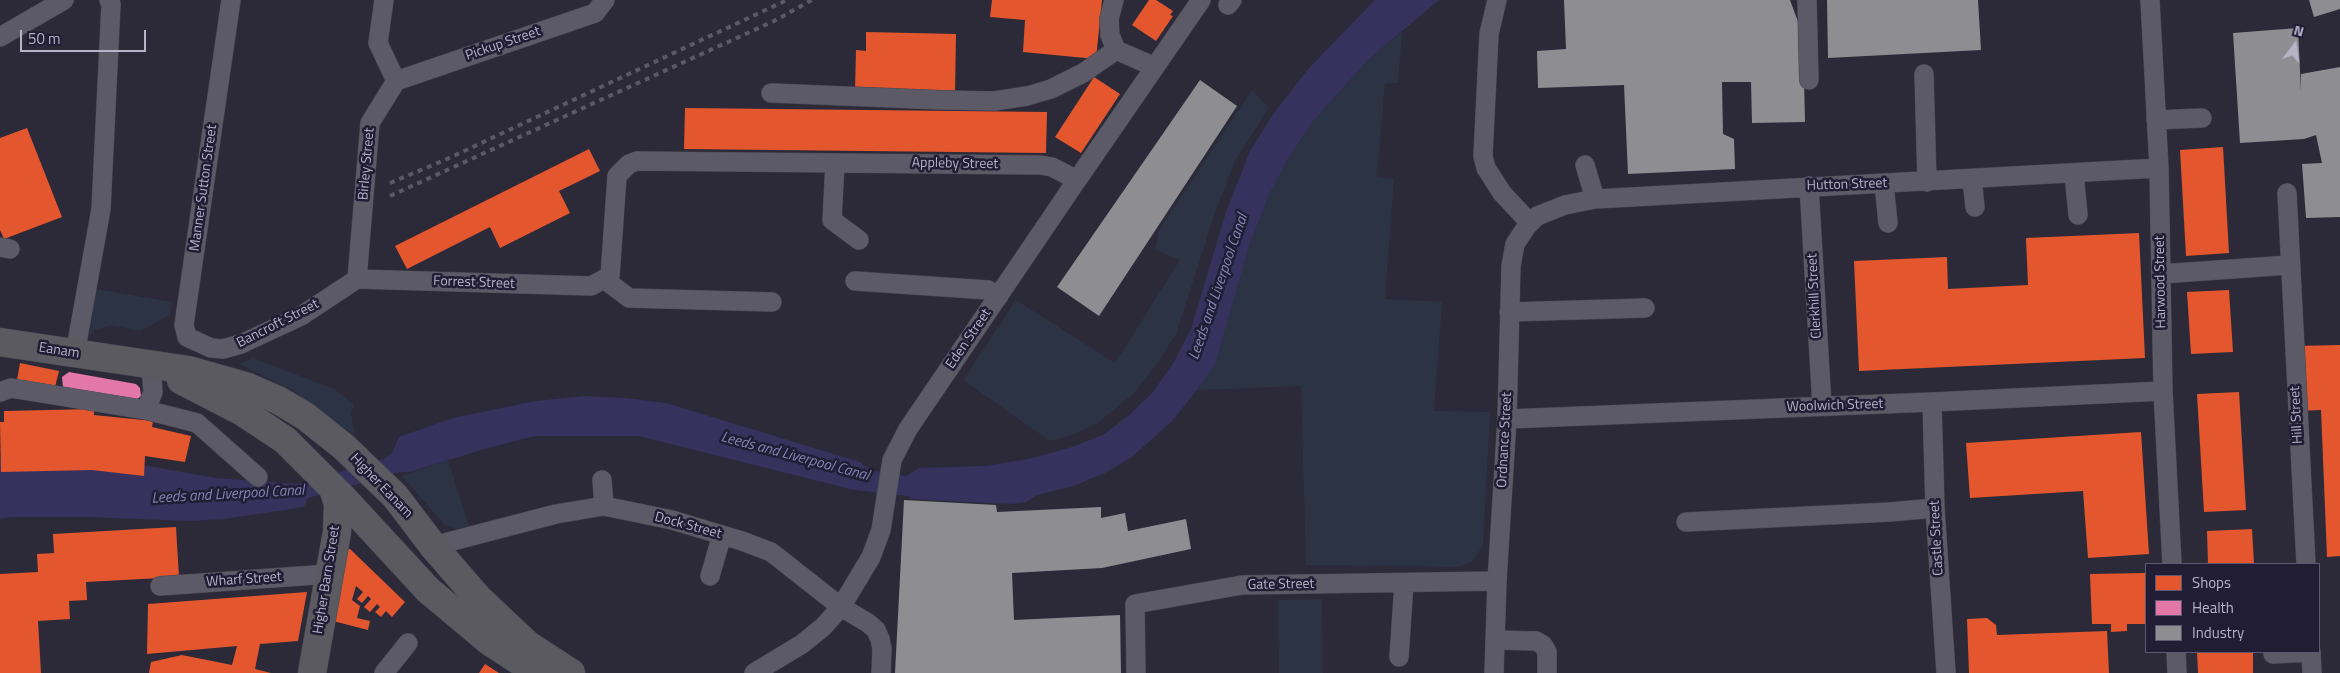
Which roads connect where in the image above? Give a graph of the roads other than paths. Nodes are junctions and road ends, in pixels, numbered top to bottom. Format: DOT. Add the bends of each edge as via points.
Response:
graph roads {
  1 [pos="64,0"];
  2 [pos="109,0"];
  3 [pos="226,0"];
  4 [pos="231,0"];
  5 [pos="384,0"];
  6 [pos="605,0"];
  7 [pos="1114,0"];
  8 [pos="1200,0"];
  9 [pos="1497,0"];
  10 [pos="1807,0"];
  11 [pos="2150,0"];
  12 [pos="0,37"];
  13 [pos="1116,50"];
  14 [pos="1155,67"];
  15 [pos="1924,74"];
  16 [pos="1808,80"];
  17 [pos="396,81"];
  18 [pos="771,93"];
  19 [pos="2202,118"];
  20 [pos="2156,120"];
  21 [pos="835,163"];
  22 [pos="1585,165"];
  23 [pos="2159,168"];
  24 [pos="2074,173"];
  25 [pos="1972,179"];
  26 [pos="1077,180"];
  27 [pos="1927,182"];
  28 [pos="1884,184"];
  29 [pos="1808,186"];
  30 [pos="2286,192"];
  31 [pos="1595,198"];
  32 [pos="1975,208"];
  33 [pos="2078,215"];
  34 [pos="1534,219"];
  35 [pos="1888,223"];
  36 [pos="859,240"];
  37 [pos="2289,265"];
  38 [pos="2161,274"];
  39 [pos="357,280"];
  40 [pos="855,281"];
  41 [pos="597,283"];
  42 [pos="999,296"];
  43 [pos="772,302"];
  44 [pos="1645,308"];
  45 [pos="1509,312"];
  46 [pos="0,342"];
  47 [pos="223,349"];
  48 [pos="76,354"];
  49 [pos="117,360"];
  50 [pos="151,364"];
  51 [pos="2163,391"];
  52 [pos="0,392"];
  53 [pos="1932,402"];
  54 [pos="1822,406"];
  55 [pos="146,410"];
  56 [pos="1507,419"];
  57 [pos="258,477"];
  58 [pos="602,480"];
  59 [pos="604,506"];
  60 [pos="1935,508"];
  61 [pos="337,514"];
  62 [pos="416,522"];
  63 [pos="1686,522"];
  64 [pos="365,523"];
  65 [pos="722,535"];
  66 [pos="433,546"];
  67 [pos="2172,563"];
  68 [pos="2306,563"];
  69 [pos="329,574"];
  70 [pos="710,576"];
  71 [pos="1497,581"];
  72 [pos="1404,583"];
  73 [pos="160,586"];
  74 [pos="841,607"];
  75 [pos="1495,640"];
  76 [pos="408,643"];
  77 [pos="2176,653"];
  78 [pos="2292,653"];
  79 [pos="2311,653"];
  80 [pos="2273,654"];
  81 [pos="1399,657"];
  82 [pos="312,673"];
  83 [pos="384,673"];
  84 [pos="538,673"];
  85 [pos="571,673"];
  86 [pos="754,673"];
  87 [pos="881,673"];
  88 [pos="1136,673"];
  89 [pos="1494,673"];
  90 [pos="1547,673"];
  91 [pos="1946,673"];
  92 [pos="2177,673"];
  93 [pos="2312,673"];
  1 -- 12 [label="street"];
  2 -- 48 [label="street" via="101,209"];
  3 -- 4 [label="street"];
  4 -- 47 [label="street, Manner Sutton Street" via="184,325 187,337 198,344"];
  5 -- 17 [label="street" via="378,43"];
  6 -- 17 [label="street, Pickup Street" via="595,13"];
  7 -- 13 [label="street" via="1109,19 1110,35"];
  8 -- 14 [label="street"];
  9 -- 34 [label="street" via="1489,34 1483,156 1486,168 1502,193"];
  10 -- 16 [label="street"];
  11 -- 20 [label="street, Harwood Street"];
  13 -- 14 [label="street"];
  13 -- 18 [label="street" via="1083,73 1051,89 1002,100"];
  14 -- 26 [label="street"];
  15 -- 27 [label="street"];
  17 -- 39 [label="street, Birley Street" via="370,123"];
  19 -- 20 [label="street"];
  20 -- 23 [label="street, Harwood Street"];
  21 -- 26 [label="street, Appleby Street" via="1040,165 1052,167"];
  21 -- 36 [label="street" via="832,220"];
  21 -- 41 [label="street, Appleby Street" via="637,161 629,164 617,176 610,276"];
  22 -- 31 [label="street"];
  23 -- 24 [label="street, Hutton Street"];
  23 -- 38 [label="street, Harwood Street"];
  24 -- 25 [label="street, Hutton Street"];
  24 -- 33 [label="street"];
  25 -- 27 [label="street, Hutton Street"];
  25 -- 32 [label="street"];
  26 -- 42 [label="street, Eden Street"];
  27 -- 28 [label="street, Hutton Street"];
  28 -- 29 [label="street, Hutton Street"];
  28 -- 35 [label="street"];
  29 -- 31 [label="street, Hutton Street"];
  29 -- 54 [label="street, Clerkhill Street"];
  30 -- 37 [label="street, Hill Street"];
  31 -- 34 [label="street, Hutton Street" via="1557,208"];
  34 -- 45 [label="street, Ordnance Street" via="1520,236 1512,253"];
  37 -- 38 [label="street"];
  37 -- 68 [label="street, Hill Street"];
  38 -- 51 [label="street, Harwood Street"];
  39 -- 41 [label="street, Forrest Street"];
  39 -- 47 [label="street, Bancroft Street" via="301,316"];
  40 -- 42 [label="street" via="988,290"];
  41 -- 43 [label="street" via="629,298"];
  42 -- 74 [label="street, Eden Street" via="908,429 892,460 881,530 871,557"];
  44 -- 45 [label="street"];
  45 -- 56 [label="street, Ordnance Street"];
  46 -- 48 [label="highway, Eanam"];
  48 -- 49 [label="highway, Eanam"];
  49 -- 50 [label="highway, Higher Eanam"];
  50 -- 55 [label="street" via="153,392"];
  50 -- 61 [label="highway, Higher Eanam" via="263,424 285,440 308,463"];
  50 -- 62 [label="highway, Higher Eanam" via="215,376 278,400 306,416 395,496"];
  51 -- 53 [label="street, Woolwich Street"];
  51 -- 67 [label="street, Harwood Street"];
  52 -- 55 [label="street" via="11,388"];
  53 -- 54 [label="street, Woolwich Street"];
  53 -- 60 [label="street, Castle Street"];
  54 -- 56 [label="street, Woolwich Street"];
  55 -- 57 [label="street" via="197,423"];
  56 -- 71 [label="street, Ordnance Street"];
  58 -- 59 [label="street"];
  59 -- 65 [label="street, Dock Street" via="672,520"];
  59 -- 66 [label="street, Dock Street" via="556,514"];
  60 -- 63 [label="street"];
  60 -- 91 [label="street, Castle Street"];
  61 -- 64 [label="highway, Higher Eanam"];
  61 -- 64 [label="highway" via="345,535"];
  61 -- 69 [label="highway, Higher Barn Street"];
  62 -- 64 [label="highway" via="388,518"];
  62 -- 66 [label="highway, Higher Eanam"];
  64 -- 84 [label="highway, Higher Eanam" via="428,590 488,641"];
  65 -- 70 [label="street"];
  65 -- 74 [label="street, Dock Street" via="771,552"];
  66 -- 85 [label="highway, Higher Eanam" via="478,598 528,645"];
  69 -- 73 [label="street, Wharf Street"];
  69 -- 82 [label="highway, Higher Barn Street"];
  71 -- 72 [label="street, Gate Street"];
  71 -- 75 [label="street, Ordnance Street"];
  72 -- 81 [label="street"];
  72 -- 88 [label="street, Gate Street" via="1242,585 1135,604"];
  74 -- 86 [label="street" via="802,644"];
  74 -- 87 [label="street, Dock Street" via="876,630 882,649"];
  75 -- 89 [label="street, Ordnance Street"];
  75 -- 90 [label="street" via="1536,641 1543,645 1547,652"];
  76 -- 83 [label="street"];
  77 -- 92 [label="street"];
  78 -- 80 [label="street"];
  79 -- 93 [label="street"];
}
